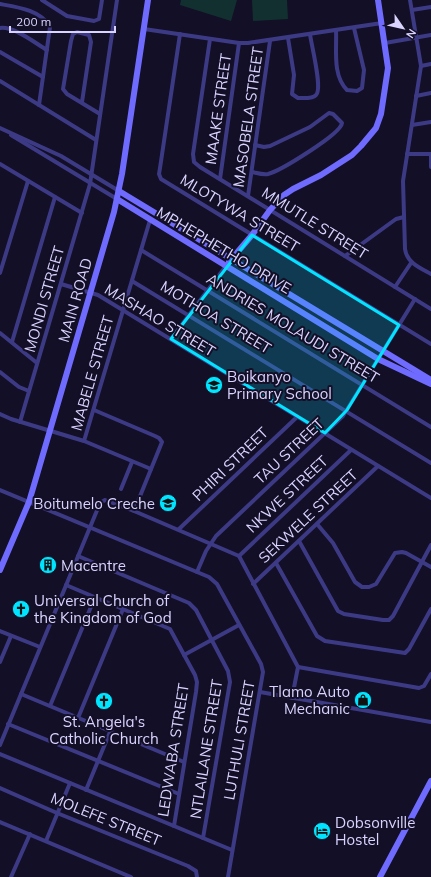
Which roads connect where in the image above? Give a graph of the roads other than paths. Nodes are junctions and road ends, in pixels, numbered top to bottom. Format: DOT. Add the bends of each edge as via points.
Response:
graph roads {
  1 [pos="42,0"];
  2 [pos="102,0"];
  3 [pos="117,0"];
  4 [pos="148,0"];
  5 [pos="378,0"];
  6 [pos="410,0"];
  7 [pos="0,4"];
  8 [pos="431,7"];
  9 [pos="412,10"];
  10 [pos="382,23"];
  11 [pos="0,28"];
  12 [pos="354,28"];
  13 [pos="144,29"];
  14 [pos="336,30"];
  15 [pos="180,34"];
  16 [pos="310,34"];
  17 [pos="431,35"];
  18 [pos="288,38"];
  19 [pos="416,38"];
  20 [pos="210,39"];
  21 [pos="270,41"];
  22 [pos="385,42"];
  23 [pos="239,43"];
  24 [pos="47,50"];
  25 [pos="0,52"];
  26 [pos="431,64"];
  27 [pos="421,66"];
  28 [pos="42,77"];
  29 [pos="0,81"];
  30 [pos="431,94"];
  31 [pos="416,96"];
  32 [pos="82,102"];
  33 [pos="38,105"];
  34 [pos="100,114"];
  35 [pos="431,122"];
  36 [pos="412,125"];
  37 [pos="0,128"];
  38 [pos="7,132"];
  39 [pos="96,140"];
  40 [pos="255,145"];
  41 [pos="407,154"];
  42 [pos="431,154"];
  43 [pos="0,166"];
  44 [pos="431,167"];
  45 [pos="252,172"];
  46 [pos="91,174"];
  47 [pos="220,179"];
  48 [pos="28,181"];
  49 [pos="90,184"];
  50 [pos="119,191"];
  51 [pos="248,196"];
  52 [pos="55,197"];
  53 [pos="117,199"];
  54 [pos="270,210"];
  55 [pos="82,213"];
  56 [pos="404,217"];
  57 [pos="150,220"];
  58 [pos="252,235"];
  59 [pos="141,250"];
  60 [pos="345,256"];
  61 [pos="231,259"];
  62 [pos="411,263"];
  63 [pos="226,266"];
  64 [pos="0,273"];
  65 [pos="431,274"];
  66 [pos="132,280"];
  67 [pos="61,284"];
  68 [pos="396,287"];
  69 [pos="208,290"];
  70 [pos="90,293"];
  71 [pos="415,299"];
  72 [pos="431,309"];
  73 [pos="123,311"];
  74 [pos="189,315"];
  75 [pos="399,325"];
  76 [pos="0,332"];
  77 [pos="170,339"];
  78 [pos="12,342"];
  79 [pos="431,344"];
  80 [pos="383,352"];
  81 [pos="378,359"];
  82 [pos="38,363"];
  83 [pos="0,372"];
  84 [pos="431,380"];
  85 [pos="431,384"];
  86 [pos="363,385"];
  87 [pos="29,391"];
  88 [pos="94,410"];
  89 [pos="347,410"];
  90 [pos="0,414"];
  91 [pos="297,417"];
  92 [pos="20,422"];
  93 [pos="431,427"];
  94 [pos="50,430"];
  95 [pos="325,433"];
  96 [pos="84,441"];
  97 [pos="351,450"];
  98 [pos="132,462"];
  99 [pos="431,463"];
  100 [pos="378,466"];
  101 [pos="151,470"];
  102 [pos="121,489"];
  103 [pos="0,490"];
  104 [pos="431,498"];
  105 [pos="29,502"];
  106 [pos="134,511"];
  107 [pos="317,524"];
  108 [pos="90,527"];
  109 [pos="179,529"];
  110 [pos="299,541"];
  111 [pos="210,542"];
  112 [pos="431,545"];
  113 [pos="78,556"];
  114 [pos="239,556"];
  115 [pos="422,562"];
  116 [pos="276,563"];
  117 [pos="431,567"];
  118 [pos="0,570"];
  119 [pos="197,572"];
  120 [pos="254,584"];
  121 [pos="66,585"];
  122 [pos="95,597"];
  123 [pos="123,609"];
  124 [pos="431,609"];
  125 [pos="239,625"];
  126 [pos="0,631"];
  127 [pos="11,636"];
  128 [pos="211,639"];
  129 [pos="40,647"];
  130 [pos="184,655"];
  131 [pos="0,662"];
  132 [pos="298,667"];
  133 [pos="431,674"];
  134 [pos="260,692"];
  135 [pos="21,694"];
  136 [pos="292,698"];
  137 [pos="50,706"];
  138 [pos="78,718"];
  139 [pos="431,722"];
  140 [pos="8,724"];
  141 [pos="110,732"];
  142 [pos="0,745"];
  143 [pos="0,754"];
  144 [pos="98,761"];
  145 [pos="184,762"];
  146 [pos="431,781"];
  147 [pos="70,783"];
  148 [pos="0,788"];
  149 [pos="86,790"];
  150 [pos="179,794"];
  151 [pos="57,813"];
  152 [pos="0,823"];
  153 [pos="174,826"];
  154 [pos="30,834"];
  155 [pos="203,838"];
  156 [pos="46,840"];
  157 [pos="232,850"];
  158 [pos="12,877"];
  159 [pos="131,877"];
  160 [pos="197,877"];
  161 [pos="228,877"];
  162 [pos="380,877"];
  1 -- 2 [label="street" via="67,16 94,21 99,19"];
  3 -- 34 [label="street, MONDI STREET"];
  4 -- 13 [label="street, MAIN ROAD"];
  5 -- 10 [label="street"];
  6 -- 9 [label="street"];
  7 -- 24 [label="street" via="30,11 47,23 50,31"];
  8 -- 9 [label="street"];
  9 -- 19 [label="street"];
  10 -- 12 [label="street"];
  10 -- 22 [label="street"];
  11 -- 24 [label="street" via="12,30"];
  12 -- 14 [label="street"];
  12 -- 14 [label="street" via="364,73 362,88 358,91 347,90 341,81 336,59"];
  13 -- 15 [label="street"];
  13 -- 50 [label="street, MAIN ROAD"];
  14 -- 16 [label="street"];
  15 -- 20 [label="street"];
  15 -- 58 [label="street, MLOTYWA STREET" via="160,176 164,182"];
  16 -- 18 [label="street"];
  16 -- 18 [label="street" via="318,80 317,94 312,97 298,98 292,94 294,75"];
  17 -- 19 [label="street"];
  18 -- 21 [label="street"];
  19 -- 22 [label="street"];
  19 -- 27 [label="street"];
  20 -- 23 [label="street"];
  20 -- 47 [label="street, MMUTLE STREET" via="193,160"];
  21 -- 23 [label="street"];
  21 -- 40 [label="street, MASOBELA STREET"];
  22 -- 54 [label="street" via="388,72 376,128 356,152 321,175 288,192"];
  23 -- 47 [label="street, MAAKE STREET"];
  24 -- 28 [label="street"];
  25 -- 28 [label="street"];
  26 -- 27 [label="street"];
  27 -- 31 [label="street"];
  28 -- 33 [label="street"];
  29 -- 33 [label="street"];
  30 -- 31 [label="street"];
  31 -- 36 [label="street"];
  32 -- 32 [label="street" via="63,89 72,37 76,32 87,34 91,42"];
  32 -- 34 [label="street"];
  33 -- 39 [label="street"];
  34 -- 39 [label="street, MONDI STREET"];
  35 -- 36 [label="street"];
  36 -- 41 [label="street"];
  37 -- 38 [label="street, MPHEPHETHO DRIVE"];
  38 -- 46 [label="street, MPHEPHETHO DRIVE" via="61,156"];
  38 -- 49 [label="street, MPHEPHETHO DRIVE"];
  39 -- 46 [label="street, MONDI STREET"];
  40 -- 45 [label="street, MASOBELA STREET"];
  40 -- 45 [label="street" via="270,146 310,127 329,113 342,123 340,128 321,144 290,163 267,174"];
  41 -- 42 [label="street"];
  41 -- 56 [label="street" via="403,184"];
  42 -- 44 [label="street"];
  43 -- 48 [label="street"];
  45 -- 51 [label="street, MASOBELA STREET"];
  46 -- 49 [label="street, MONDI STREET"];
  46 -- 50 [label="street, MPHEPHETHO DRIVE"];
  47 -- 51 [label="street, MMUTLE STREET"];
  48 -- 52 [label="street"];
  48 -- 64 [label="street"];
  49 -- 53 [label="street, MPHEPHETHO DRIVE"];
  49 -- 55 [label="street, MONDI STREET"];
  50 -- 53 [label="street, MAIN ROAD"];
  50 -- 61 [label="street, MPHEPHETHO DRIVE"];
  51 -- 54 [label="street, MMUTLE STREET"];
  52 -- 55 [label="street"];
  52 -- 78 [label="street"];
  53 -- 57 [label="street, MPHEPHETHO DRIVE"];
  53 -- 70 [label="street, MAIN ROAD"];
  54 -- 58 [label="street"];
  54 -- 60 [label="street, MMUTLE STREET"];
  55 -- 67 [label="street, MONDI STREET"];
  56 -- 60 [label="street" via="397,218"];
  56 -- 62 [label="street" via="406,254"];
  57 -- 59 [label="street, MABELE STREET"];
  57 -- 63 [label="street, MPHEPHETHO DRIVE"];
  58 -- 61 [label="street"];
  58 -- 75 [label="street, MLOTYWA STREET"];
  59 -- 66 [label="street, MABELE STREET"];
  59 -- 69 [label="street, ANDRIES MOLAUDI STREET"];
  60 -- 68 [label="street, MMUTLE STREET"];
  61 -- 63 [label="street"];
  61 -- 80 [label="street, MPHEPHETHO DRIVE"];
  62 -- 65 [label="street"];
  62 -- 68 [label="street"];
  63 -- 69 [label="street"];
  63 -- 81 [label="street, MPHEPHETHO DRIVE"];
  66 -- 73 [label="street, MABELE STREET"];
  66 -- 74 [label="street, MOTHOA STREET"];
  67 -- 70 [label="street, MASHAO STREET"];
  67 -- 82 [label="street, MONDI STREET"];
  68 -- 71 [label="street, MMUTLE STREET"];
  69 -- 74 [label="street"];
  69 -- 86 [label="street, ANDRIES MOLAUDI STREET"];
  70 -- 73 [label="street, MASHAO STREET" via="98,295"];
  70 -- 94 [label="street, MAIN ROAD"];
  71 -- 72 [label="street, MMUTLE STREET"];
  71 -- 75 [label="street, TAU STREET"];
  73 -- 77 [label="street, MASHAO STREET"];
  73 -- 88 [label="street, MABELE STREET"];
  74 -- 77 [label="street"];
  74 -- 89 [label="street, MOTHOA STREET"];
  75 -- 79 [label="street, MLOTYWA STREET"];
  75 -- 80 [label="street, TAU STREET"];
  76 -- 78 [label="street"];
  77 -- 91 [label="street, MASHAO STREET"];
  78 -- 82 [label="street"];
  80 -- 81 [label="street, TAU STREET"];
  80 -- 84 [label="street, MPHEPHETHO DRIVE"];
  81 -- 85 [label="street, MPHEPHETHO DRIVE"];
  81 -- 86 [label="street, TAU STREET"];
  82 -- 87 [label="street, MONDI STREET"];
  83 -- 87 [label="street" via="19,387"];
  86 -- 89 [label="street, TAU STREET"];
  86 -- 93 [label="street, ANDRIES MOLAUDI STREET"];
  87 -- 92 [label="street, MONDI STREET"];
  88 -- 96 [label="street, MABELE STREET"];
  88 -- 101 [label="street" via="159,438 162,444"];
  89 -- 95 [label="street, TAU STREET"];
  89 -- 99 [label="street, MOTHOA STREET"];
  90 -- 92 [label="street"];
  91 -- 95 [label="street, MASHAO STREET"];
  91 -- 109 [label="street, PHIRI STREET"];
  92 -- 94 [label="street"];
  94 -- 96 [label="street"];
  94 -- 105 [label="street, MAIN ROAD"];
  95 -- 97 [label="street, MASHAO STREET"];
  95 -- 111 [label="street, TAU STREET"];
  96 -- 98 [label="street"];
  97 -- 100 [label="street, MASHAO STREET"];
  97 -- 114 [label="street, NKWE STREET"];
  98 -- 101 [label="street"];
  98 -- 102 [label="street"];
  100 -- 104 [label="street, MASHAO STREET"];
  100 -- 107 [label="street, SEKWELE STREET"];
  101 -- 106 [label="street"];
  103 -- 105 [label="street, LUTHULI STREET"];
  105 -- 108 [label="street, LUTHULI STREET"];
  105 -- 118 [label="street, MAIN ROAD"];
  106 -- 108 [label="street" via="105,500 100,503"];
  106 -- 109 [label="street"];
  107 -- 110 [label="street, SEKWELE STREET"];
  107 -- 115 [label="street" via="333,543 355,582 362,587 369,587 378,582 395,553 402,552"];
  108 -- 113 [label="street"];
  108 -- 119 [label="street, LUTHULI STREET"];
  109 -- 111 [label="street"];
  110 -- 115 [label="street" via="336,609 344,614 389,620"];
  110 -- 116 [label="street, SEKWELE STREET"];
  111 -- 114 [label="street"];
  111 -- 119 [label="street, TAU STREET"];
  112 -- 115 [label="street"];
  113 -- 121 [label="street"];
  113 -- 128 [label="street, NTLAILANE STREET" via="189,603 196,610"];
  114 -- 120 [label="street"];
  115 -- 117 [label="street"];
  116 -- 120 [label="street, SEKWELE STREET"];
  116 -- 124 [label="street" via="317,636 325,641 405,654"];
  119 -- 125 [label="street, LUTHULI STREET" via="215,581"];
  120 -- 132 [label="street"];
  121 -- 122 [label="street, LEDWABA STREET"];
  121 -- 129 [label="street"];
  122 -- 123 [label="street, LEDWABA STREET"];
  122 -- 137 [label="street"];
  123 -- 130 [label="street, LEDWABA STREET" via="170,629"];
  123 -- 138 [label="street"];
  125 -- 128 [label="street"];
  125 -- 134 [label="street, LUTHULI STREET" via="263,669"];
  126 -- 127 [label="street"];
  127 -- 129 [label="street"];
  127 -- 131 [label="street"];
  128 -- 130 [label="street"];
  128 -- 155 [label="street, NTLAILANE STREET" via="228,671 230,682"];
  129 -- 135 [label="street"];
  130 -- 145 [label="street, LEDWABA STREET" via="198,684"];
  132 -- 133 [label="street" via="419,688 424,686"];
  132 -- 136 [label="street"];
  134 -- 136 [label="street"];
  134 -- 157 [label="street, LUTHULI STREET"];
  135 -- 137 [label="street"];
  135 -- 140 [label="street"];
  136 -- 139 [label="street"];
  137 -- 138 [label="street"];
  138 -- 141 [label="street"];
  140 -- 142 [label="street"];
  140 -- 144 [label="street"];
  141 -- 144 [label="street"];
  141 -- 145 [label="street"];
  143 -- 147 [label="street"];
  144 -- 149 [label="street"];
  144 -- 150 [label="street"];
  145 -- 150 [label="street, LEDWABA STREET"];
  146 -- 162 [label="street"];
  147 -- 149 [label="street"];
  147 -- 151 [label="street"];
  148 -- 151 [label="street, MOLEFE STREET"];
  149 -- 153 [label="street"];
  150 -- 153 [label="street, LEDWABA STREET"];
  151 -- 156 [label="street"];
  151 -- 160 [label="street, MOLEFE STREET" via="188,866 197,872"];
  152 -- 154 [label="street"];
  153 -- 155 [label="street"];
  154 -- 156 [label="street"];
  154 -- 158 [label="street"];
  155 -- 157 [label="street"];
  156 -- 159 [label="street"];
  157 -- 161 [label="street, LUTHULI STREET"];
}
